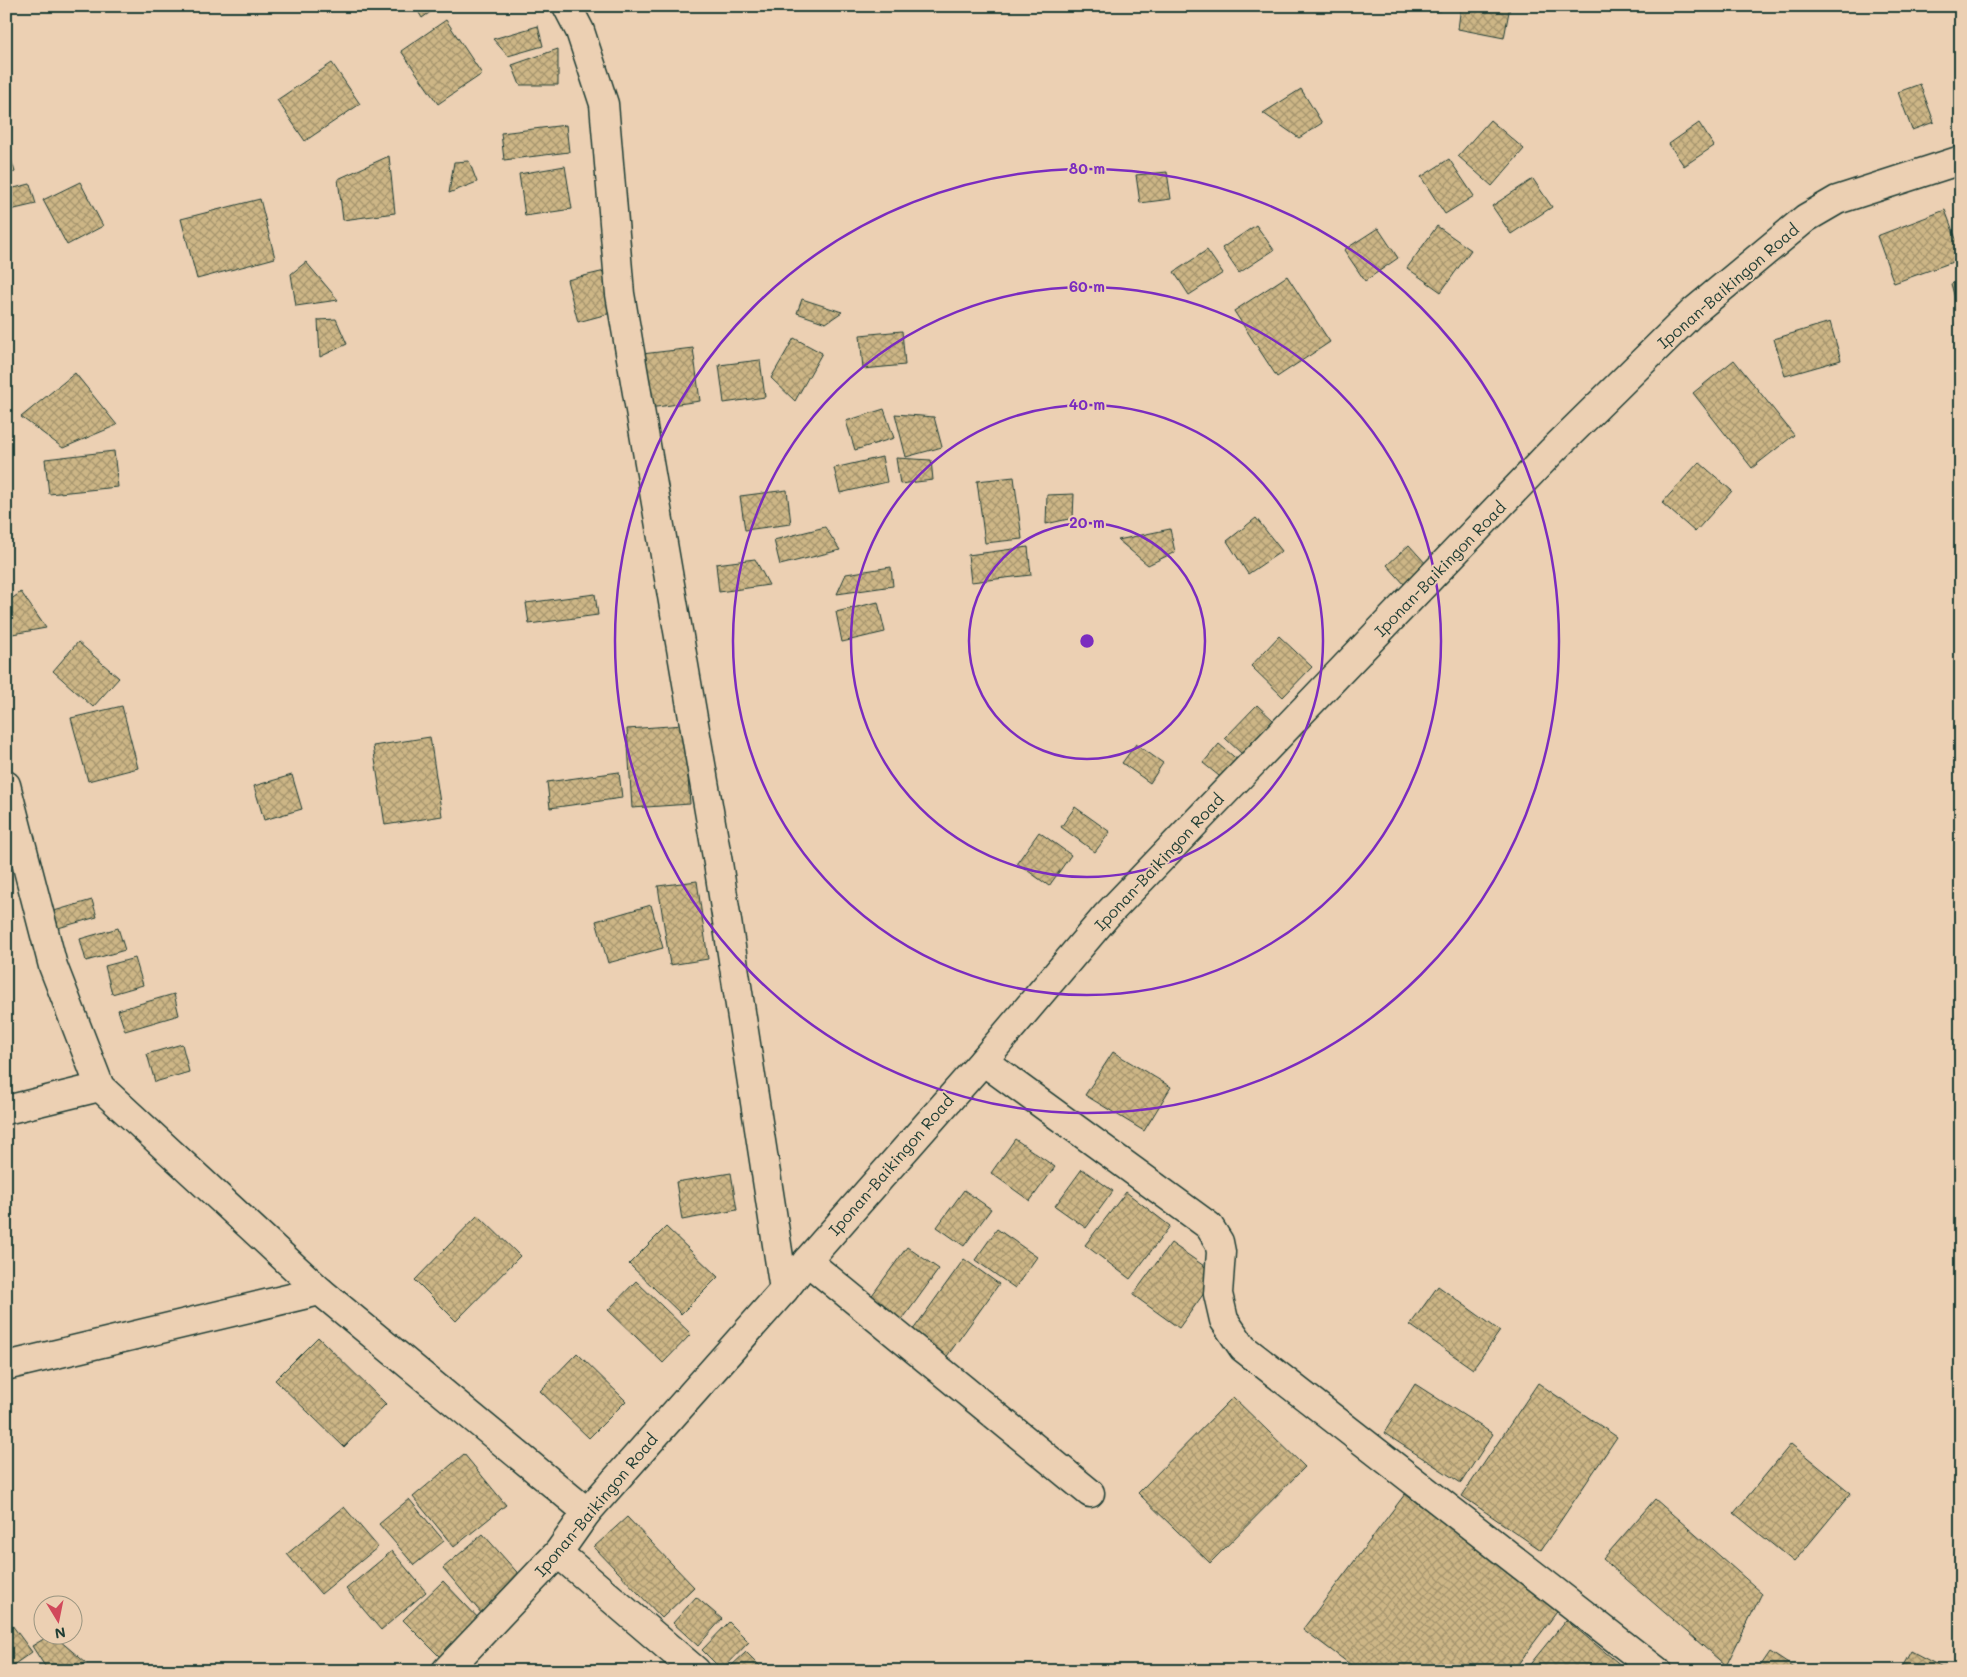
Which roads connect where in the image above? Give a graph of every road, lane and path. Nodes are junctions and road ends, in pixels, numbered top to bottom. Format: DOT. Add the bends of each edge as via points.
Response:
graph roads {
  1 [pos="567,6"];
  2 [pos="1961,160"];
  3 [pos="6,785"];
  4 [pos="983,1061"];
  5 [pos="100,1087"];
  6 [pos="6,1110"];
  7 [pos="807,1262"];
  8 [pos="784,1290"];
  9 [pos="320,1291"];
  10 [pos="6,1366"];
  11 [pos="1090,1493"];
  12 [pos="587,1512"];
  13 [pos="558,1553"];
  14 [pos="446,1671"];
  15 [pos="696,1671"];
  16 [pos="1656,1671"];
  1 -- 8 [label="street" via="580,31 604,104 620,294 718,863"];
  2 -- 4 [label="street, Iponan-Baikingon Road" via="1837,200 1806,218 1694,312 1552,451 1106,916"];
  3 -- 5 [label="street" via="53,966"];
  4 -- 7 [label="street, Iponan-Baikingon Road"];
  4 -- 16 [label="street" via="1210,1226 1221,1252 1218,1294 1224,1320 1243,1348"];
  5 -- 6 [label="street"];
  5 -- 9 [label="street"];
  7 -- 8 [label="street, Iponan-Baikingon Road"];
  7 -- 11 [label="street"];
  8 -- 12 [label="street, Iponan-Baikingon Road"];
  9 -- 10 [label="street"];
  9 -- 12 [label="street"];
  12 -- 13 [label="street, Iponan-Baikingon Road"];
  13 -- 14 [label="street, Iponan-Baikingon Road"];
  13 -- 15 [label="street"];
}
